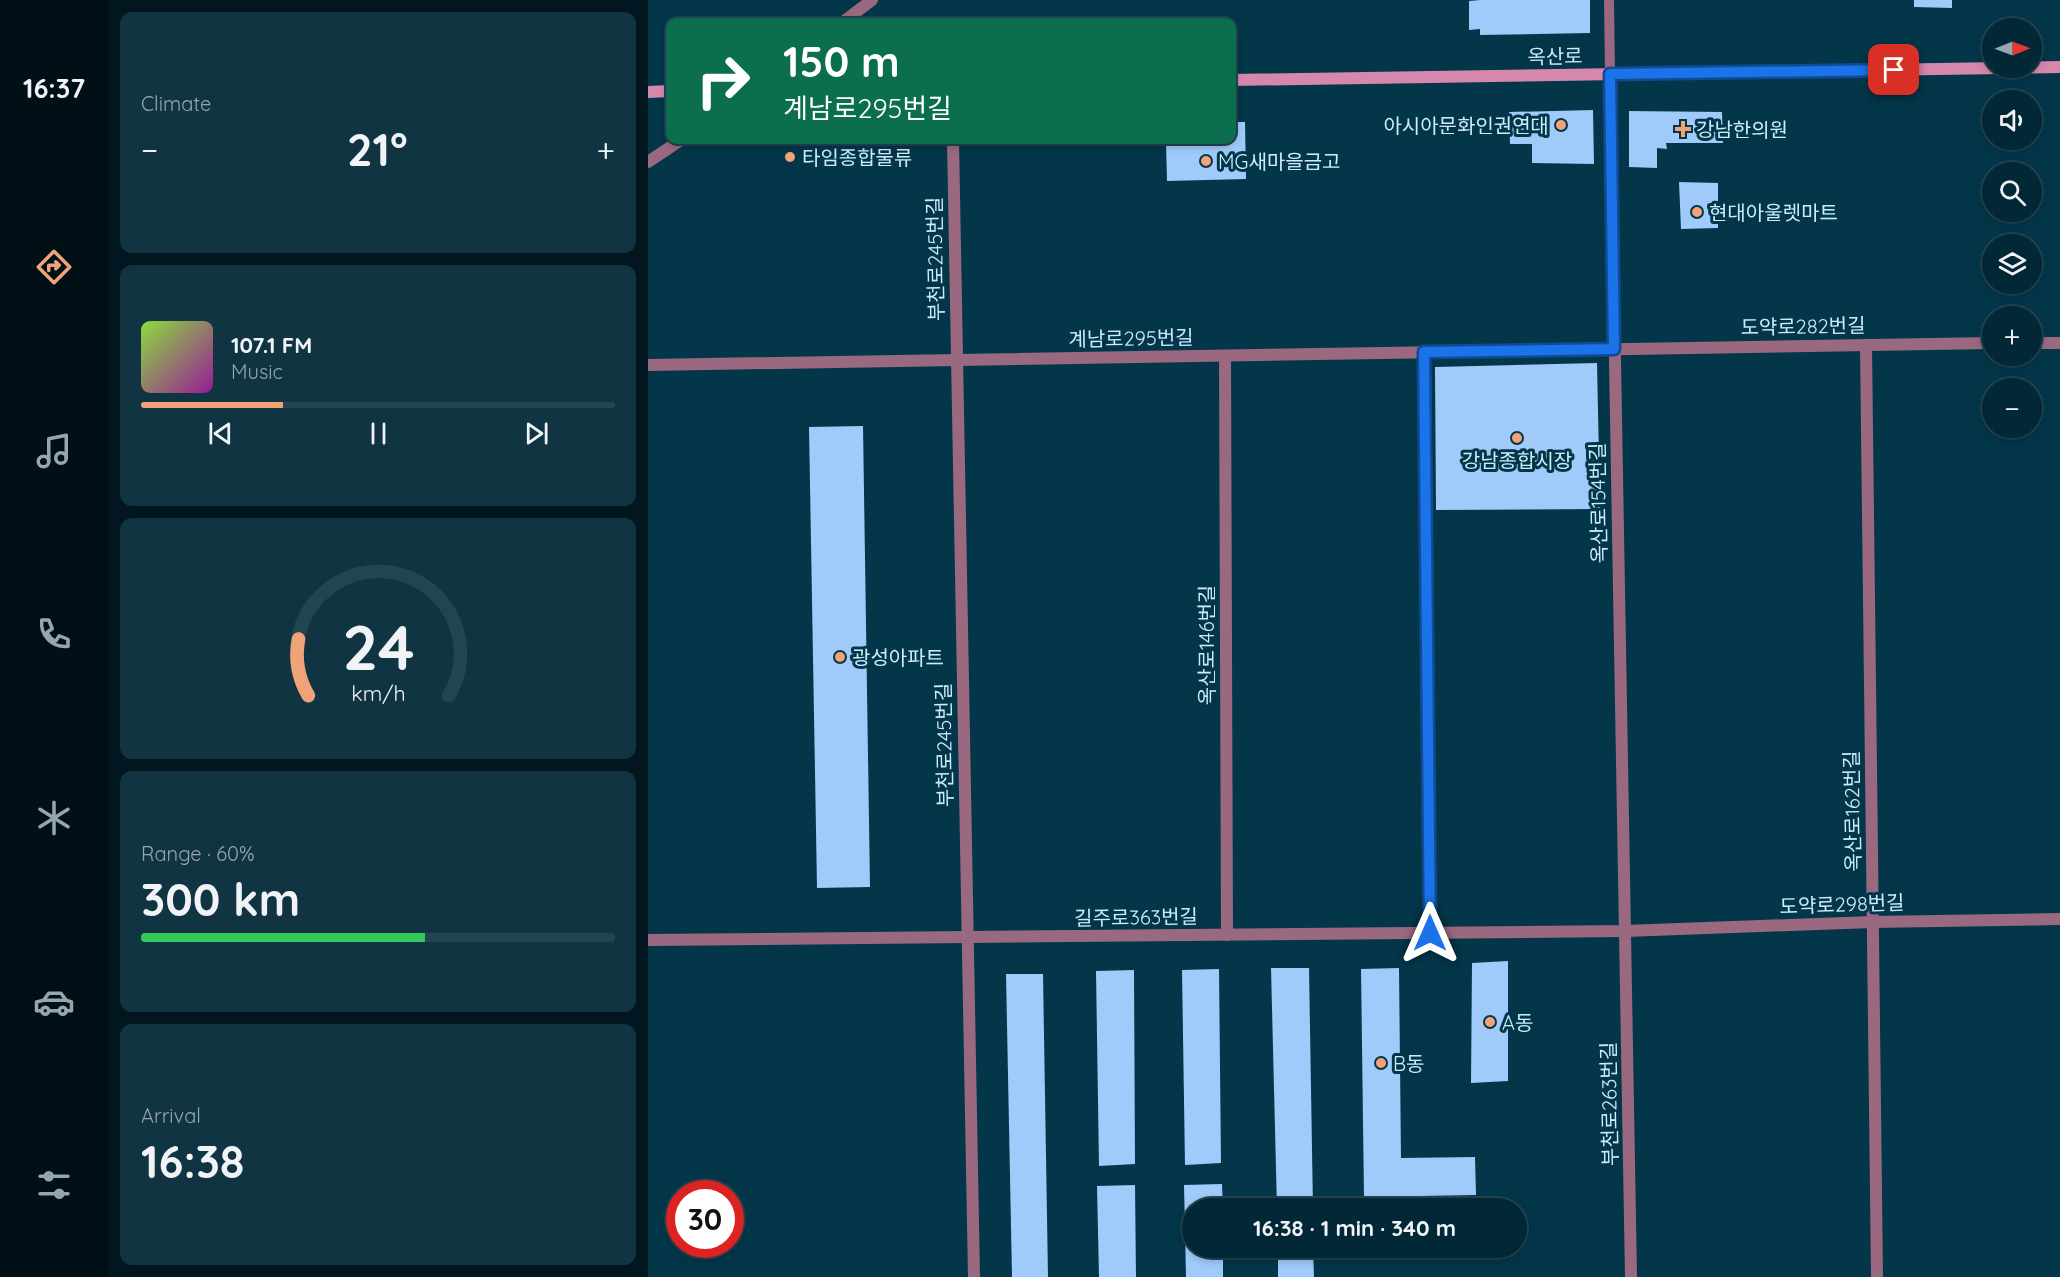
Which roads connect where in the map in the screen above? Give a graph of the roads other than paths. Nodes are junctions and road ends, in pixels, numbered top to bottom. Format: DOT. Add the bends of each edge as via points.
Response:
graph roads {
  1 [pos="872,0"];
  2 [pos="1609,0"];
  3 [pos="848,18"];
  4 [pos="2060,67"];
  5 [pos="1610,74"];
  6 [pos="1236,80"];
  7 [pos="666,91"];
  8 [pos="648,92"];
  9 [pos="675,144"];
  10 [pos="953,144"];
  11 [pos="648,162"];
  12 [pos="2060,342"];
  13 [pos="1982,343"];
  14 [pos="2042,343"];
  15 [pos="1866,345"];
  16 [pos="1614,349"];
  17 [pos="1424,352"];
  18 [pos="1225,356"];
  19 [pos="957,360"];
  20 [pos="648,365"];
  21 [pos="2060,919"];
  22 [pos="1872,922"];
  23 [pos="1625,931"];
  24 [pos="1430,933"];
  25 [pos="1227,935"];
  26 [pos="968,938"];
  27 [pos="648,940"];
  28 [pos="974,1277"];
  29 [pos="1631,1277"];
  30 [pos="1877,1277"];
  1 -- 3 [label="street"];
  2 -- 5 [label="lane"];
  4 -- 5 [label="street, 옥산로"];
  5 -- 6 [label="street, 옥산로"];
  5 -- 16 [label="street, 옥산로154번길"];
  7 -- 8 [label="street"];
  9 -- 11 [label="street"];
  10 -- 19 [label="street, 부천로245번길"];
  12 -- 14 [label="street"];
  13 -- 15 [label="street, 도약로282번길"];
  15 -- 16 [label="street, 도약로282번길"];
  15 -- 22 [label="street, 옥산로162번길"];
  16 -- 17 [label="street, 계남로295번길"];
  16 -- 23 [label="street, 옥산로154번길"];
  17 -- 18 [label="street, 계남로295번길"];
  17 -- 24 [label="street"];
  18 -- 19 [label="street, 계남로295번길"];
  18 -- 25 [label="street, 옥산로146번길"];
  19 -- 20 [label="street, 계남로295번길"];
  19 -- 26 [label="street, 부천로245번길"];
  21 -- 22 [label="street, 도약로298번길"];
  22 -- 23 [label="street, 도약로298번길"];
  22 -- 30 [label="street, 옥산로162번길"];
  23 -- 24 [label="street, 길주로363번길"];
  23 -- 29 [label="street, 부천로263번길"];
  24 -- 25 [label="street, 길주로363번길"];
  25 -- 26 [label="street, 길주로363번길"];
  26 -- 27 [label="street, 길주로363번길"];
  26 -- 28 [label="street, 부천로245번길"];
}
